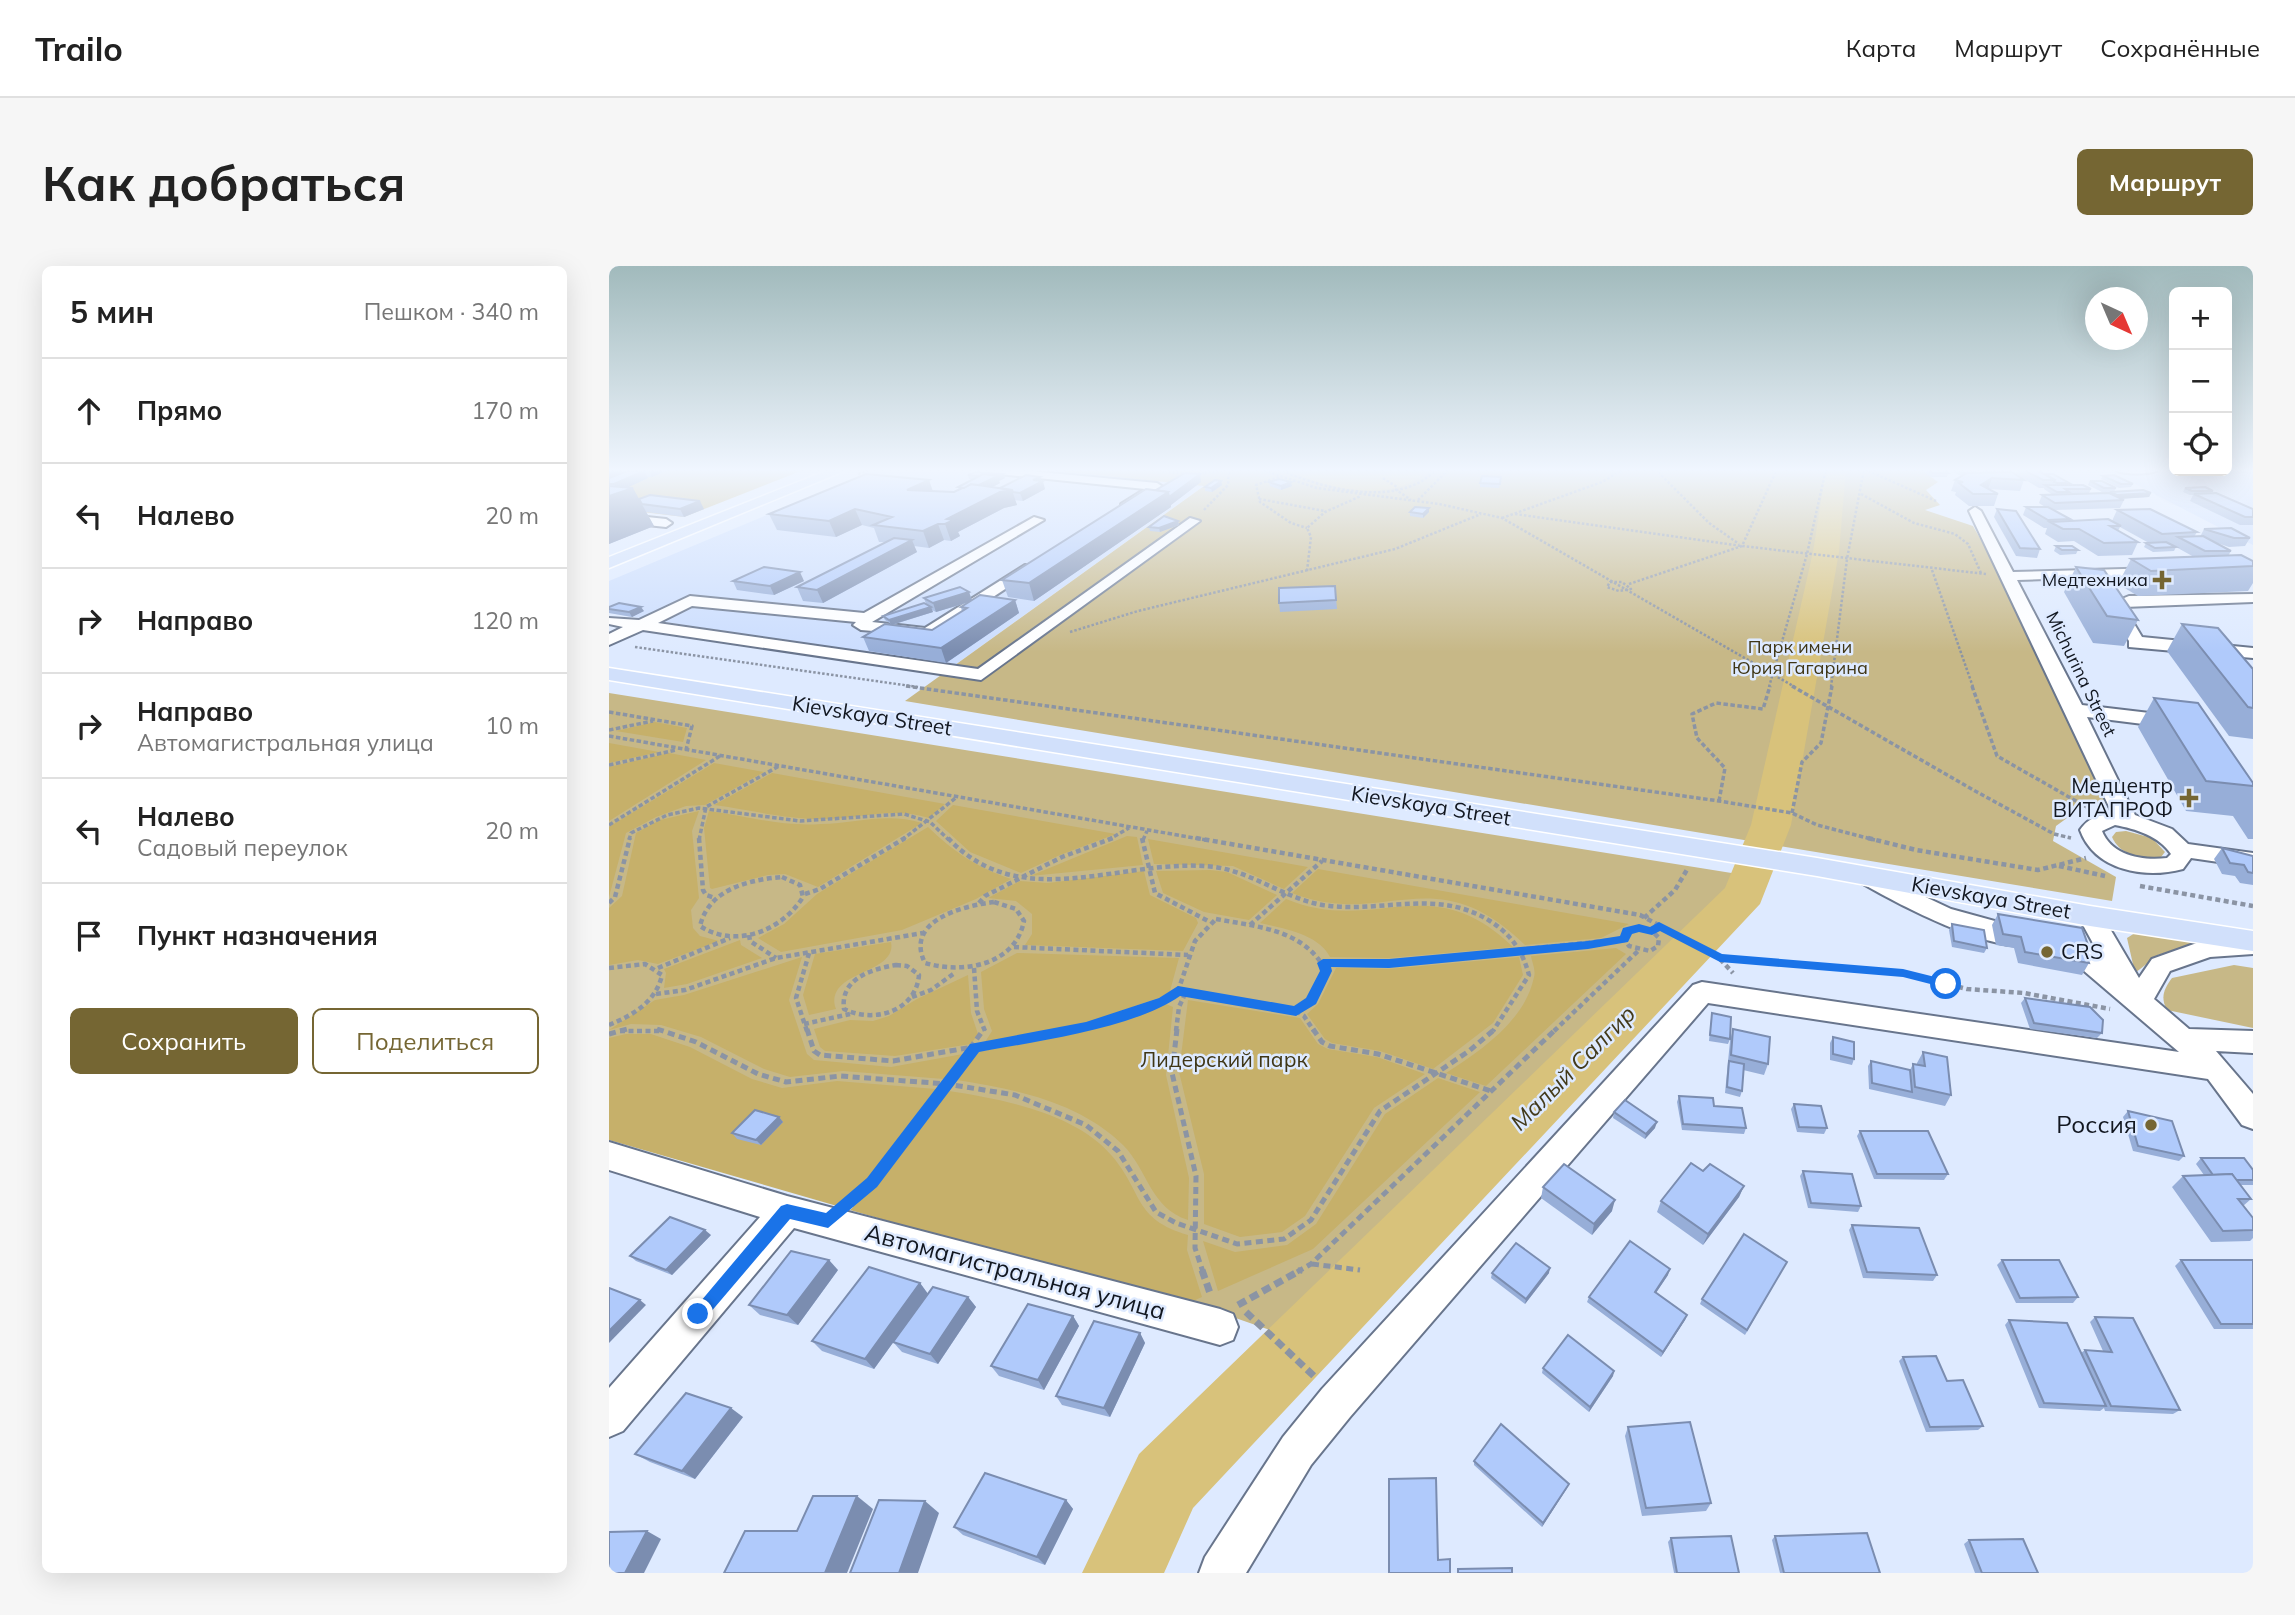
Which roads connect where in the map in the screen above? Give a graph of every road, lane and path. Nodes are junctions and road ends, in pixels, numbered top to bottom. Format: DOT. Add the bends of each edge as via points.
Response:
graph roads {
  1 [pos="691,530"];
  2 [pos="1021,530"];
  3 [pos="1182,530"];
  4 [pos="1308,530"];
  5 [pos="1441,530"];
  6 [pos="1522,530"];
  7 [pos="1628,530"];
  8 [pos="1719,530"];
  9 [pos="1749,530"];
  10 [pos="1814,530"];
  11 [pos="1853,530"];
  12 [pos="1940,530"];
  13 [pos="1985,530"];
  14 [pos="1742,546"];
  15 [pos="1809,554"];
  16 [pos="1847,559"];
  17 [pos="1043,560"];
  18 [pos="609,563"];
  19 [pos="1932,570"];
  20 [pos="1307,571"];
  21 [pos="2171,571"];
  22 [pos="2088,573"];
  23 [pos="1982,574"];
  24 [pos="2009,576"];
  25 [pos="1612,582"];
  26 [pos="1629,584"];
  27 [pos="1628,590"];
  28 [pos="2073,590"];
  29 [pos="2098,594"];
  30 [pos="2253,598"];
  31 [pos="2129,601"];
  32 [pos="867,618"];
  33 [pos="615,621"];
  34 [pos="639,626"];
  35 [pos="616,643"];
  36 [pos="1019,648"];
  37 [pos="2217,650"];
  38 [pos="2253,653"];
  39 [pos="2232,668"];
  40 [pos="1771,672"];
  41 [pos="609,674"];
  42 [pos="1829,706"];
  43 [pos="2075,710"];
  44 [pos="609,712"];
  45 [pos="657,720"];
  46 [pos="2197,725"];
  47 [pos="609,730"];
  48 [pos="609,736"];
  49 [pos="680,749"];
  50 [pos="686,750"];
  51 [pos="720,756"];
  52 [pos="609,765"];
  53 [pos="780,766"];
  54 [pos="957,797"];
  55 [pos="1719,801"];
  56 [pos="2085,805"];
  57 [pos="706,807"];
  58 [pos="1792,813"];
  59 [pos="2126,820"];
  60 [pos="930,822"];
  61 [pos="609,825"];
  62 [pos="1130,827"];
  63 [pos="1148,830"];
  64 [pos="2054,834"];
  65 [pos="2181,850"];
  66 [pos="1691,858"];
  67 [pos="2084,859"];
  68 [pos="1322,860"];
  69 [pos="2253,860"];
  70 [pos="1149,868"];
  71 [pos="1866,876"];
  72 [pos="1020,878"];
  73 [pos="805,894"];
  74 [pos="1285,894"];
  75 [pos="716,898"];
  76 [pos="609,903"];
  77 [pos="979,903"];
  78 [pos="2244,905"];
  79 [pos="2253,906"];
  80 [pos="2090,916"];
  81 [pos="1644,918"];
  82 [pos="1210,922"];
  83 [pos="1659,925"];
  84 [pos="1249,926"];
  85 [pos="1652,931"];
  86 [pos="924,933"];
  87 [pos="749,935"];
  88 [pos="731,938"];
  89 [pos="1624,939"];
  90 [pos="2253,943"];
  91 [pos="1014,947"];
  92 [pos="810,950"];
  93 [pos="1524,951"];
  94 [pos="1638,951"];
  95 [pos="1188,955"];
  96 [pos="776,958"];
  97 [pos="925,963"];
  98 [pos="1323,963"];
  99 [pos="609,968"];
  100 [pos="658,968"];
  101 [pos="974,968"];
  102 [pos="915,970"];
  103 [pos="957,971"];
  104 [pos="1181,992"];
  105 [pos="656,994"];
  106 [pos="911,997"];
  107 [pos="2144,1007"];
  108 [pos="1296,1011"];
  109 [pos="850,1014"];
  110 [pos="804,1024"];
  111 [pos="609,1025"];
  112 [pos="609,1034"];
  113 [pos="2180,1039"];
  114 [pos="2253,1042"];
  115 [pos="975,1048"];
  116 [pos="2217,1069"];
  117 [pos="1436,1073"];
  118 [pos="947,1084"];
  119 [pos="1491,1091"];
  120 [pos="2253,1116"];
  121 [pos="609,1156"];
  122 [pos="787,1211"];
  123 [pos="828,1221"];
  124 [pos="1196,1230"];
  125 [pos="1311,1264"];
  126 [pos="1360,1270"];
  127 [pos="1229,1316"];
  128 [pos="1277,1339"];
  129 [pos="1321,1382"];
  130 [pos="609,1417"];
  131 [pos="1221,1573"];
  1 -- 18 [label="main road"];
  2 -- 32 [label="street"];
  3 -- 36 [label="street"];
  4 -- 20 [label="path"];
  5 -- 20 [label="path" via="1395,549"];
  6 -- 25 [label="path"];
  7 -- 14 [label="path"];
  8 -- 14 [label="path"];
  9 -- 14 [label="path"];
  10 -- 15 [label="path"];
  11 -- 16 [label="path"];
  12 -- 23 [label="path" via="1968,544"];
  13 -- 24 [label="street, Michurina Street"];
  14 -- 15 [label="path"];
  14 -- 26 [label="path"];
  15 -- 16 [label="path"];
  15 -- 40 [label="path"];
  16 -- 19 [label="path"];
  16 -- 42 [label="path"];
  17 -- 32 [label="street" via="928,633 861,625"];
  19 -- 23 [label="path"];
  19 -- 56 [label="path" via="1997,756"];
  20 -- 36 [label="path" via="1138,611"];
  21 -- 22 [label="street"];
  22 -- 24 [label="street"];
  22 -- 31 [label="street"];
  23 -- 24 [label="path"];
  24 -- 28 [label="street"];
  24 -- 43 [label="street, Michurina Street"];
  25 -- 26 [label="path"];
  25 -- 27 [label="path"];
  25 -- 27 [label="path" via="1609,589"];
  26 -- 27 [label="path"];
  27 -- 40 [label="path"];
  29 -- 31 [label="street"];
  30 -- 31 [label="street"];
  31 -- 37 [label="street" via="2115,605 2136,643"];
  32 -- 34 [label="street" via="690,601"];
  33 -- 34 [label="street"];
  34 -- 35 [label="street"];
  34 -- 36 [label="street" via="981,675"];
  35 -- 55 [label="path"];
  37 -- 38 [label="street"];
  37 -- 39 [label="street"];
  40 -- 42 [label="path"];
  40 -- 55 [label="path" via="1763,709 1706,702 1692,714 1690,726 1699,741 1725,768"];
  41 -- 66 [label="main road, Kievskaya Street"];
  42 -- 58 [label="path" via="1821,743 1803,762"];
  42 -- 64 [label="path"];
  43 -- 46 [label="street"];
  43 -- 59 [label="street, Michurina Street"];
  44 -- 45 [label="path"];
  45 -- 47 [label="path"];
  45 -- 50 [label="path" via="692,726"];
  48 -- 49 [label="path"];
  49 -- 50 [label="path"];
  49 -- 52 [label="path"];
  50 -- 51 [label="path"];
  51 -- 53 [label="path"];
  51 -- 61 [label="path"];
  53 -- 54 [label="path"];
  53 -- 57 [label="path"];
  54 -- 60 [label="path"];
  54 -- 62 [label="path"];
  55 -- 58 [label="path"];
  57 -- 60 [label="path" via="768,819 822,822 887,814"];
  57 -- 75 [label="path" via="698,829 703,890"];
  57 -- 76 [label="path" via="658,818 631,833 615,897"];
  58 -- 67 [label="path" via="1817,825 1916,850 2038,870"];
  59 -- 65 [label="street" via="2164,834"];
  59 -- 65 [label="street" via="2099,822 2092,835 2111,854 2146,866 2175,864"];
  60 -- 72 [label="path" via="965,854"];
  60 -- 73 [label="path"];
  62 -- 63 [label="path"];
  62 -- 72 [label="path"];
  63 -- 68 [label="path"];
  63 -- 70 [label="path" via="1142,836"];
  65 -- 69 [label="street"];
  66 -- 71 [label="main road, Kievskaya Street" via="1817,867"];
  66 -- 81 [label="path" via="1675,890"];
  68 -- 74 [label="path"];
  68 -- 81 [label="path"];
  70 -- 72 [label="path"];
  70 -- 74 [label="path" via="1230,869"];
  70 -- 82 [label="path" via="1155,893"];
  71 -- 80 [label="main road, Kievskaya Street"];
  71 -- 107 [label="street" via="1930,912 1990,932 2071,946"];
  72 -- 77 [label="path"];
  73 -- 75 [label="path" via="795,880 782,877 748,882"];
  73 -- 87 [label="path" via="802,903 781,922"];
  74 -- 84 [label="path"];
  74 -- 93 [label="path" via="1328,907 1440,901 1486,917"];
  75 -- 88 [label="path" via="706,908 700,926 705,933"];
  77 -- 86 [label="path" via="947,914"];
  77 -- 91 [label="path" via="1008,904 1024,917 1023,937"];
  78 -- 79 [label="path"];
  80 -- 90 [label="main road, Kievskaya Street"];
  80 -- 107 [label="street"];
  81 -- 83 [label="path"];
  82 -- 84 [label="path" via="1216,919"];
  82 -- 95 [label="path"];
  83 -- 85 [label="path"];
  83 -- 107 [label="path" via="1720,958 1903,973 1967,989 2024,993 2098,1008"];
  84 -- 98 [label="path" via="1305,943"];
  85 -- 89 [label="path" via="1627,931"];
  85 -- 94 [label="path" via="1659,938 1658,946"];
  86 -- 92 [label="path"];
  86 -- 97 [label="path" via="918,949"];
  87 -- 88 [label="path"];
  87 -- 96 [label="path" via="750,942"];
  88 -- 100 [label="path"];
  89 -- 93 [label="path"];
  89 -- 94 [label="path"];
  90 -- 107 [label="street" via="2208,948 2161,965"];
  91 -- 95 [label="path"];
  91 -- 101 [label="path"];
  92 -- 96 [label="path"];
  92 -- 110 [label="path" via="796,998"];
  93 -- 98 [label="path" via="1389,963"];
  93 -- 117 [label="path" via="1529,975 1499,1026"];
  94 -- 119 [label="path"];
  95 -- 104 [label="path"];
  96 -- 105 [label="path" via="685,989"];
  97 -- 102 [label="path"];
  97 -- 103 [label="path"];
  98 -- 108 [label="path" via="1326,971 1311,1001"];
  99 -- 100 [label="path" via="635,963"];
  100 -- 105 [label="path" via="662,975"];
  101 -- 103 [label="path"];
  101 -- 115 [label="path" via="977,1011 985,1032"];
  102 -- 106 [label="path" via="920,982"];
  102 -- 109 [label="path" via="884,966 859,977 843,993 844,1009"];
  103 -- 106 [label="path" via="931,990"];
  104 -- 108 [label="path"];
  104 -- 115 [label="path" via="1087,1027"];
  104 -- 124 [label="path" via="1173,1073 1196,1176"];
  105 -- 111 [label="path"];
  106 -- 109 [label="path" via="888,1012 861,1017"];
  107 -- 113 [label="street"];
  108 -- 117 [label="path" via="1330,1046 1378,1054"];
  109 -- 110 [label="path"];
  110 -- 115 [label="path" via="820,1055 893,1061"];
  112 -- 118 [label="path" via="656,1029 786,1082 840,1076"];
  113 -- 114 [label="street"];
  113 -- 116 [label="street"];
  115 -- 118 [label="path"];
  116 -- 120 [label="street"];
  116 -- 131 [label="street" via="1702,992 1336,1403 1297,1451"];
  117 -- 119 [label="path"];
  117 -- 124 [label="path" via="1380,1111 1311,1220 1284,1239 1237,1244"];
  118 -- 123 [label="path" via="872,1183"];
  118 -- 124 [label="path" via="1015,1095 1086,1125 1118,1151 1157,1212"];
  119 -- 125 [label="path"];
  121 -- 122 [label="street, Автомагистральная улица"];
  122 -- 123 [label="street, Автомагистральная улица"];
  122 -- 130 [label="street"];
  123 -- 127 [label="street, Автомагистральная улица"];
  124 -- 127 [label="path" via="1195,1248"];
  125 -- 126 [label="path"];
  125 -- 127 [label="path"];
  128 -- 129 [label="path"];
}
